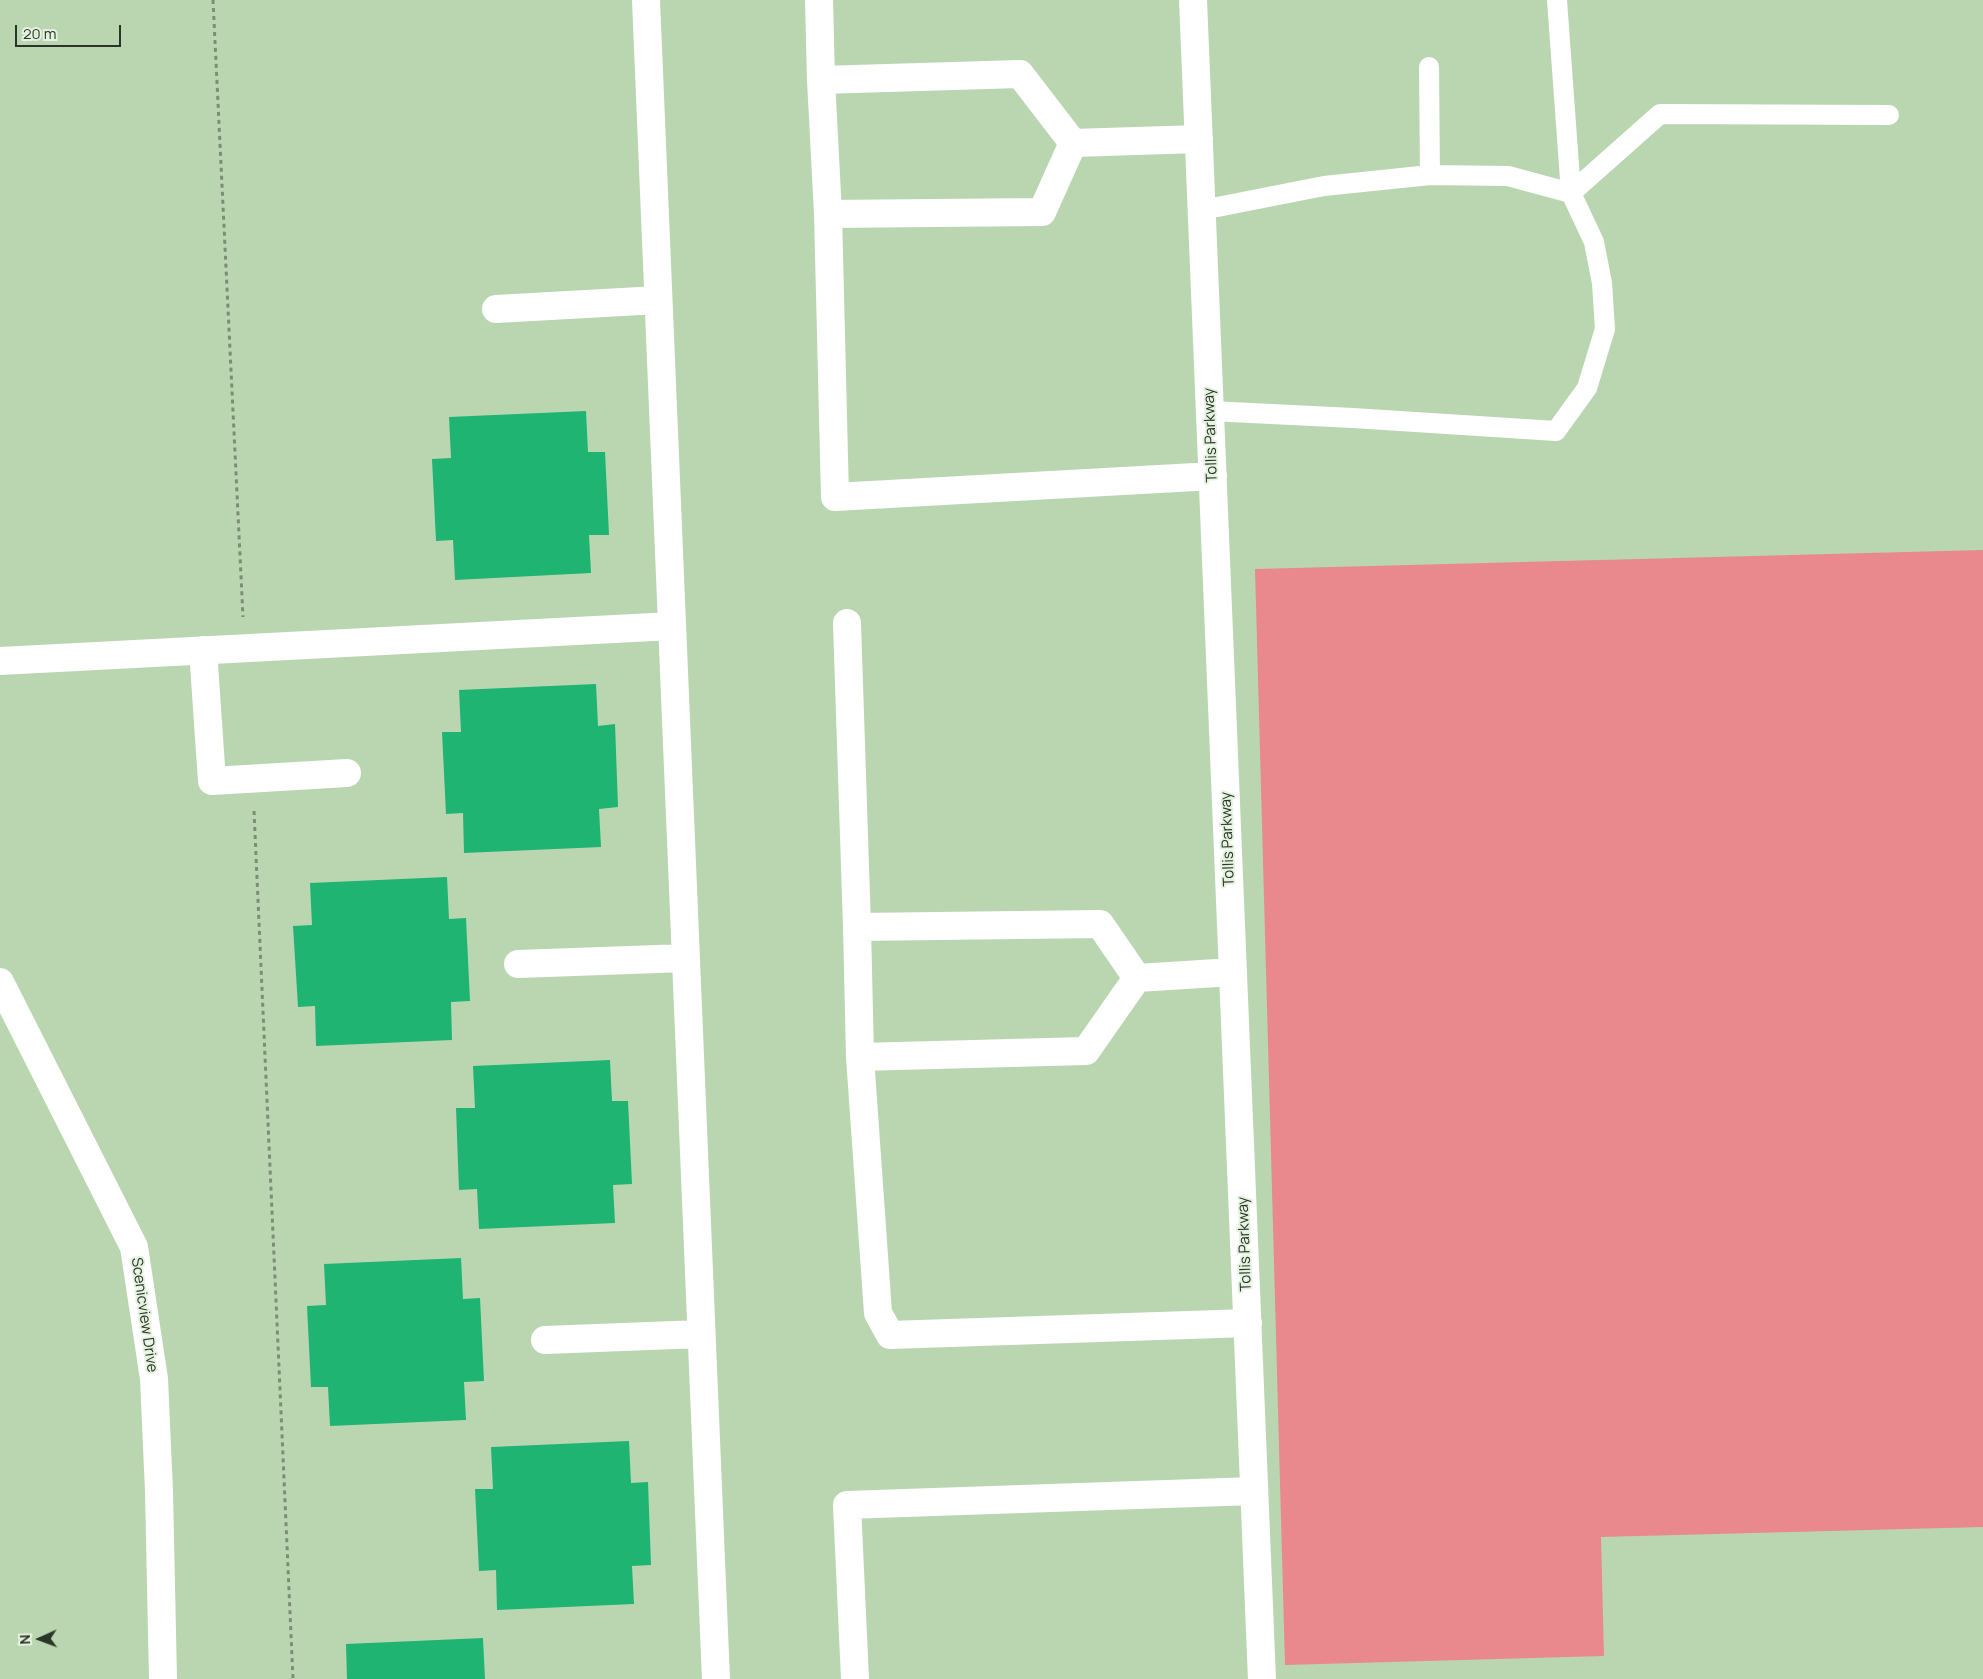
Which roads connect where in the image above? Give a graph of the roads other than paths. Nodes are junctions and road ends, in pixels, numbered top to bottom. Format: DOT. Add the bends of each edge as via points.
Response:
graph roads {
  1 [pos="646,0"];
  2 [pos="819,0"];
  3 [pos="1193,0"];
  4 [pos="1557,0"];
  5 [pos="1428,67"];
  6 [pos="821,80"];
  7 [pos="1889,115"];
  8 [pos="1199,139"];
  9 [pos="1073,143"];
  10 [pos="1430,175"];
  11 [pos="1571,193"];
  12 [pos="1202,210"];
  13 [pos="828,214"];
  14 [pos="658,300"];
  15 [pos="496,309"];
  16 [pos="1210,411"];
  17 [pos="1213,476"];
  18 [pos="847,623"];
  19 [pos="672,626"];
  20 [pos="203,650"];
  21 [pos="0,660"];
  22 [pos="346,773"];
  23 [pos="857,928"];
  24 [pos="686,958"];
  25 [pos="518,964"];
  26 [pos="1233,972"];
  27 [pos="1137,978"];
  28 [pos="0,982"];
  29 [pos="860,1058"];
  30 [pos="1248,1323"];
  31 [pos="701,1334"];
  32 [pos="545,1340"];
  33 [pos="1254,1491"];
  34 [pos="163,1679"];
  35 [pos="716,1679"];
  36 [pos="855,1679"];
  37 [pos="1262,1679"];
  1 -- 14 [label="street"];
  2 -- 6 [label="street"];
  3 -- 8 [label="street, Tollis Parkway"];
  4 -- 11 [label="lane"];
  5 -- 10 [label="lane"];
  6 -- 9 [label="street" via="1020,74"];
  6 -- 13 [label="street"];
  7 -- 11 [label="lane" via="1660,114"];
  8 -- 9 [label="street"];
  8 -- 12 [label="street, Tollis Parkway"];
  9 -- 13 [label="street" via="1042,212"];
  10 -- 11 [label="lane" via="1508,176"];
  10 -- 12 [label="lane" via="1324,186"];
  11 -- 16 [label="lane" via="1594,242 1602,283 1605,329 1587,388 1556,431"];
  12 -- 16 [label="street, Tollis Parkway"];
  13 -- 17 [label="street" via="835,497"];
  14 -- 15 [label="street"];
  14 -- 19 [label="street"];
  16 -- 17 [label="street, Tollis Parkway"];
  17 -- 26 [label="street, Tollis Parkway"];
  18 -- 23 [label="street"];
  19 -- 20 [label="street"];
  19 -- 24 [label="street"];
  20 -- 21 [label="street"];
  20 -- 22 [label="street" via="212,781"];
  23 -- 27 [label="street" via="1100,924"];
  23 -- 29 [label="street"];
  24 -- 25 [label="street"];
  24 -- 31 [label="street"];
  26 -- 27 [label="street"];
  26 -- 30 [label="street, Tollis Parkway"];
  27 -- 29 [label="street" via="1086,1050"];
  28 -- 34 [label="street, Scenicview Drive" via="134,1247 154,1379"];
  29 -- 30 [label="street" via="878,1313 890,1335"];
  30 -- 33 [label="street, Tollis Parkway"];
  31 -- 32 [label="street"];
  31 -- 35 [label="street"];
  33 -- 36 [label="street" via="847,1505"];
  33 -- 37 [label="street, Tollis Parkway"];
}
